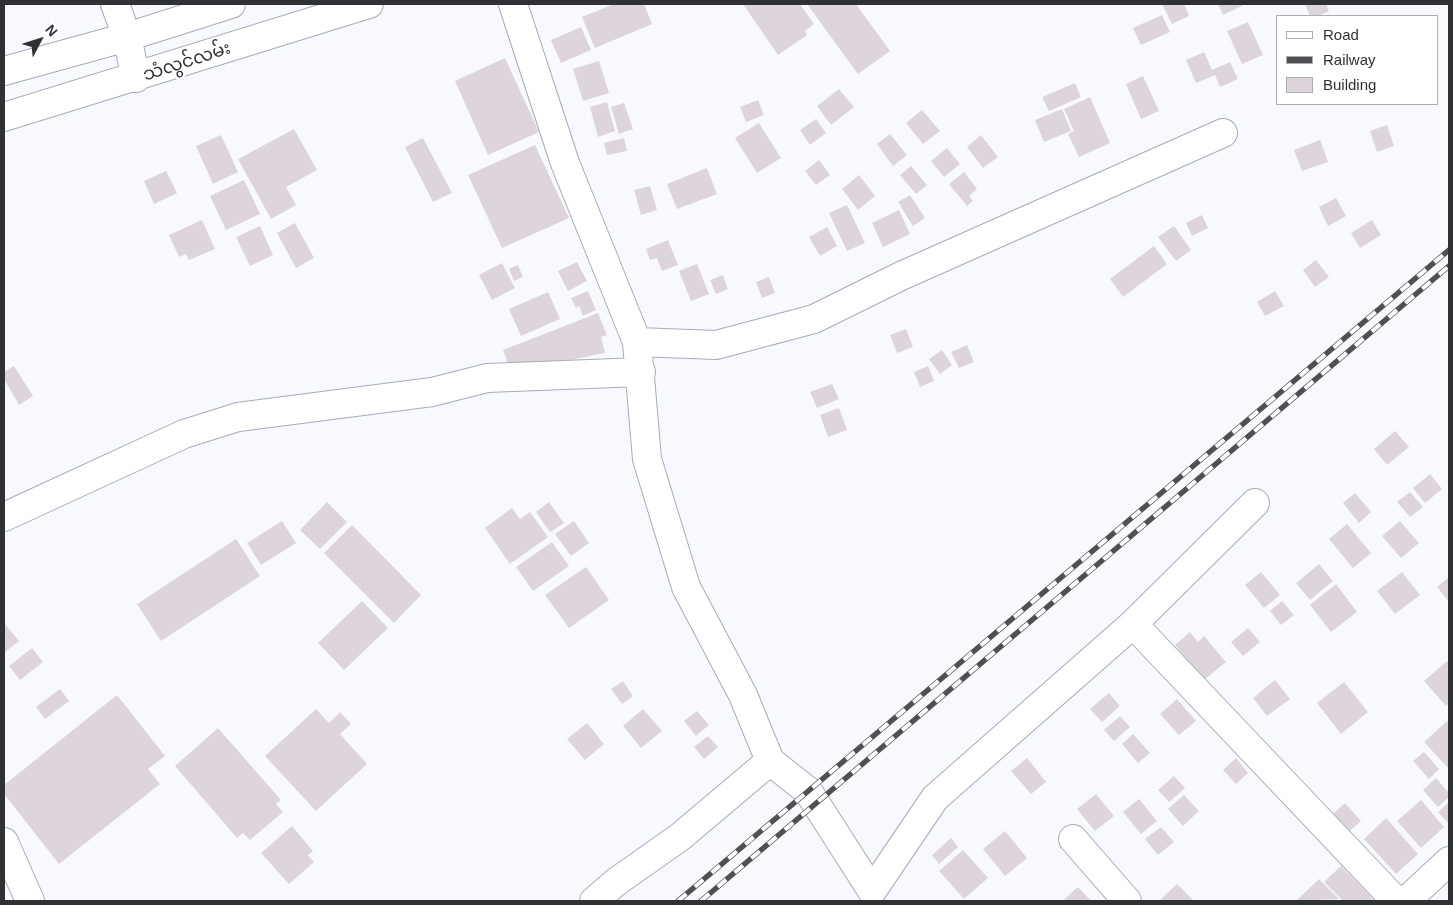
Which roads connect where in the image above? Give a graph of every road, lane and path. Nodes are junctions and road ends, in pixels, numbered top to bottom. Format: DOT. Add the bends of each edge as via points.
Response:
graph roads {
  1 [pos="115,4"];
  2 [pos="231,4"];
  3 [pos="369,4"];
  4 [pos="513,4"];
  5 [pos="127,37"];
  6 [pos="4,71"];
  7 [pos="136,78"];
  8 [pos="4,117"];
  9 [pos="1223,133"];
  10 [pos="637,342"];
  11 [pos="641,372"];
  12 [pos="1255,503"];
  13 [pos="4,517"];
  14 [pos="1132,624"];
  15 [pos="770,761"];
  16 [pos="1073,839"];
  17 [pos="4,842"];
  18 [pos="1449,861"];
  19 [pos="30,901"];
  20 [pos="594,901"];
  21 [pos="1128,901"];
  22 [pos="1396,901"];
  23 [pos="1406,901"];
  1 -- 5 [label="street"];
  2 -- 5 [label="street"];
  3 -- 7 [label="street, သံလွင်လမ်း"];
  4 -- 10 [label="street" via="565,163"];
  5 -- 6 [label="street"];
  5 -- 7 [label="street"];
  7 -- 8 [label="street, သံလွင်လမ်း"];
  9 -- 10 [label="street" via="901,276 814,319 716,345"];
  10 -- 11 [label="street"];
  11 -- 13 [label="street" via="487,378 432,392 238,418 184,434"];
  11 -- 15 [label="street" via="647,459 686,587 743,695"];
  12 -- 14 [label="street"];
  14 -- 15 [label="street" via="935,798 872,890 808,791"];
  14 -- 22 [label="street"];
  15 -- 20 [label="street" via="680,837"];
  16 -- 21 [label="street"];
  17 -- 19 [label="street"];
  18 -- 23 [label="street"];
}
